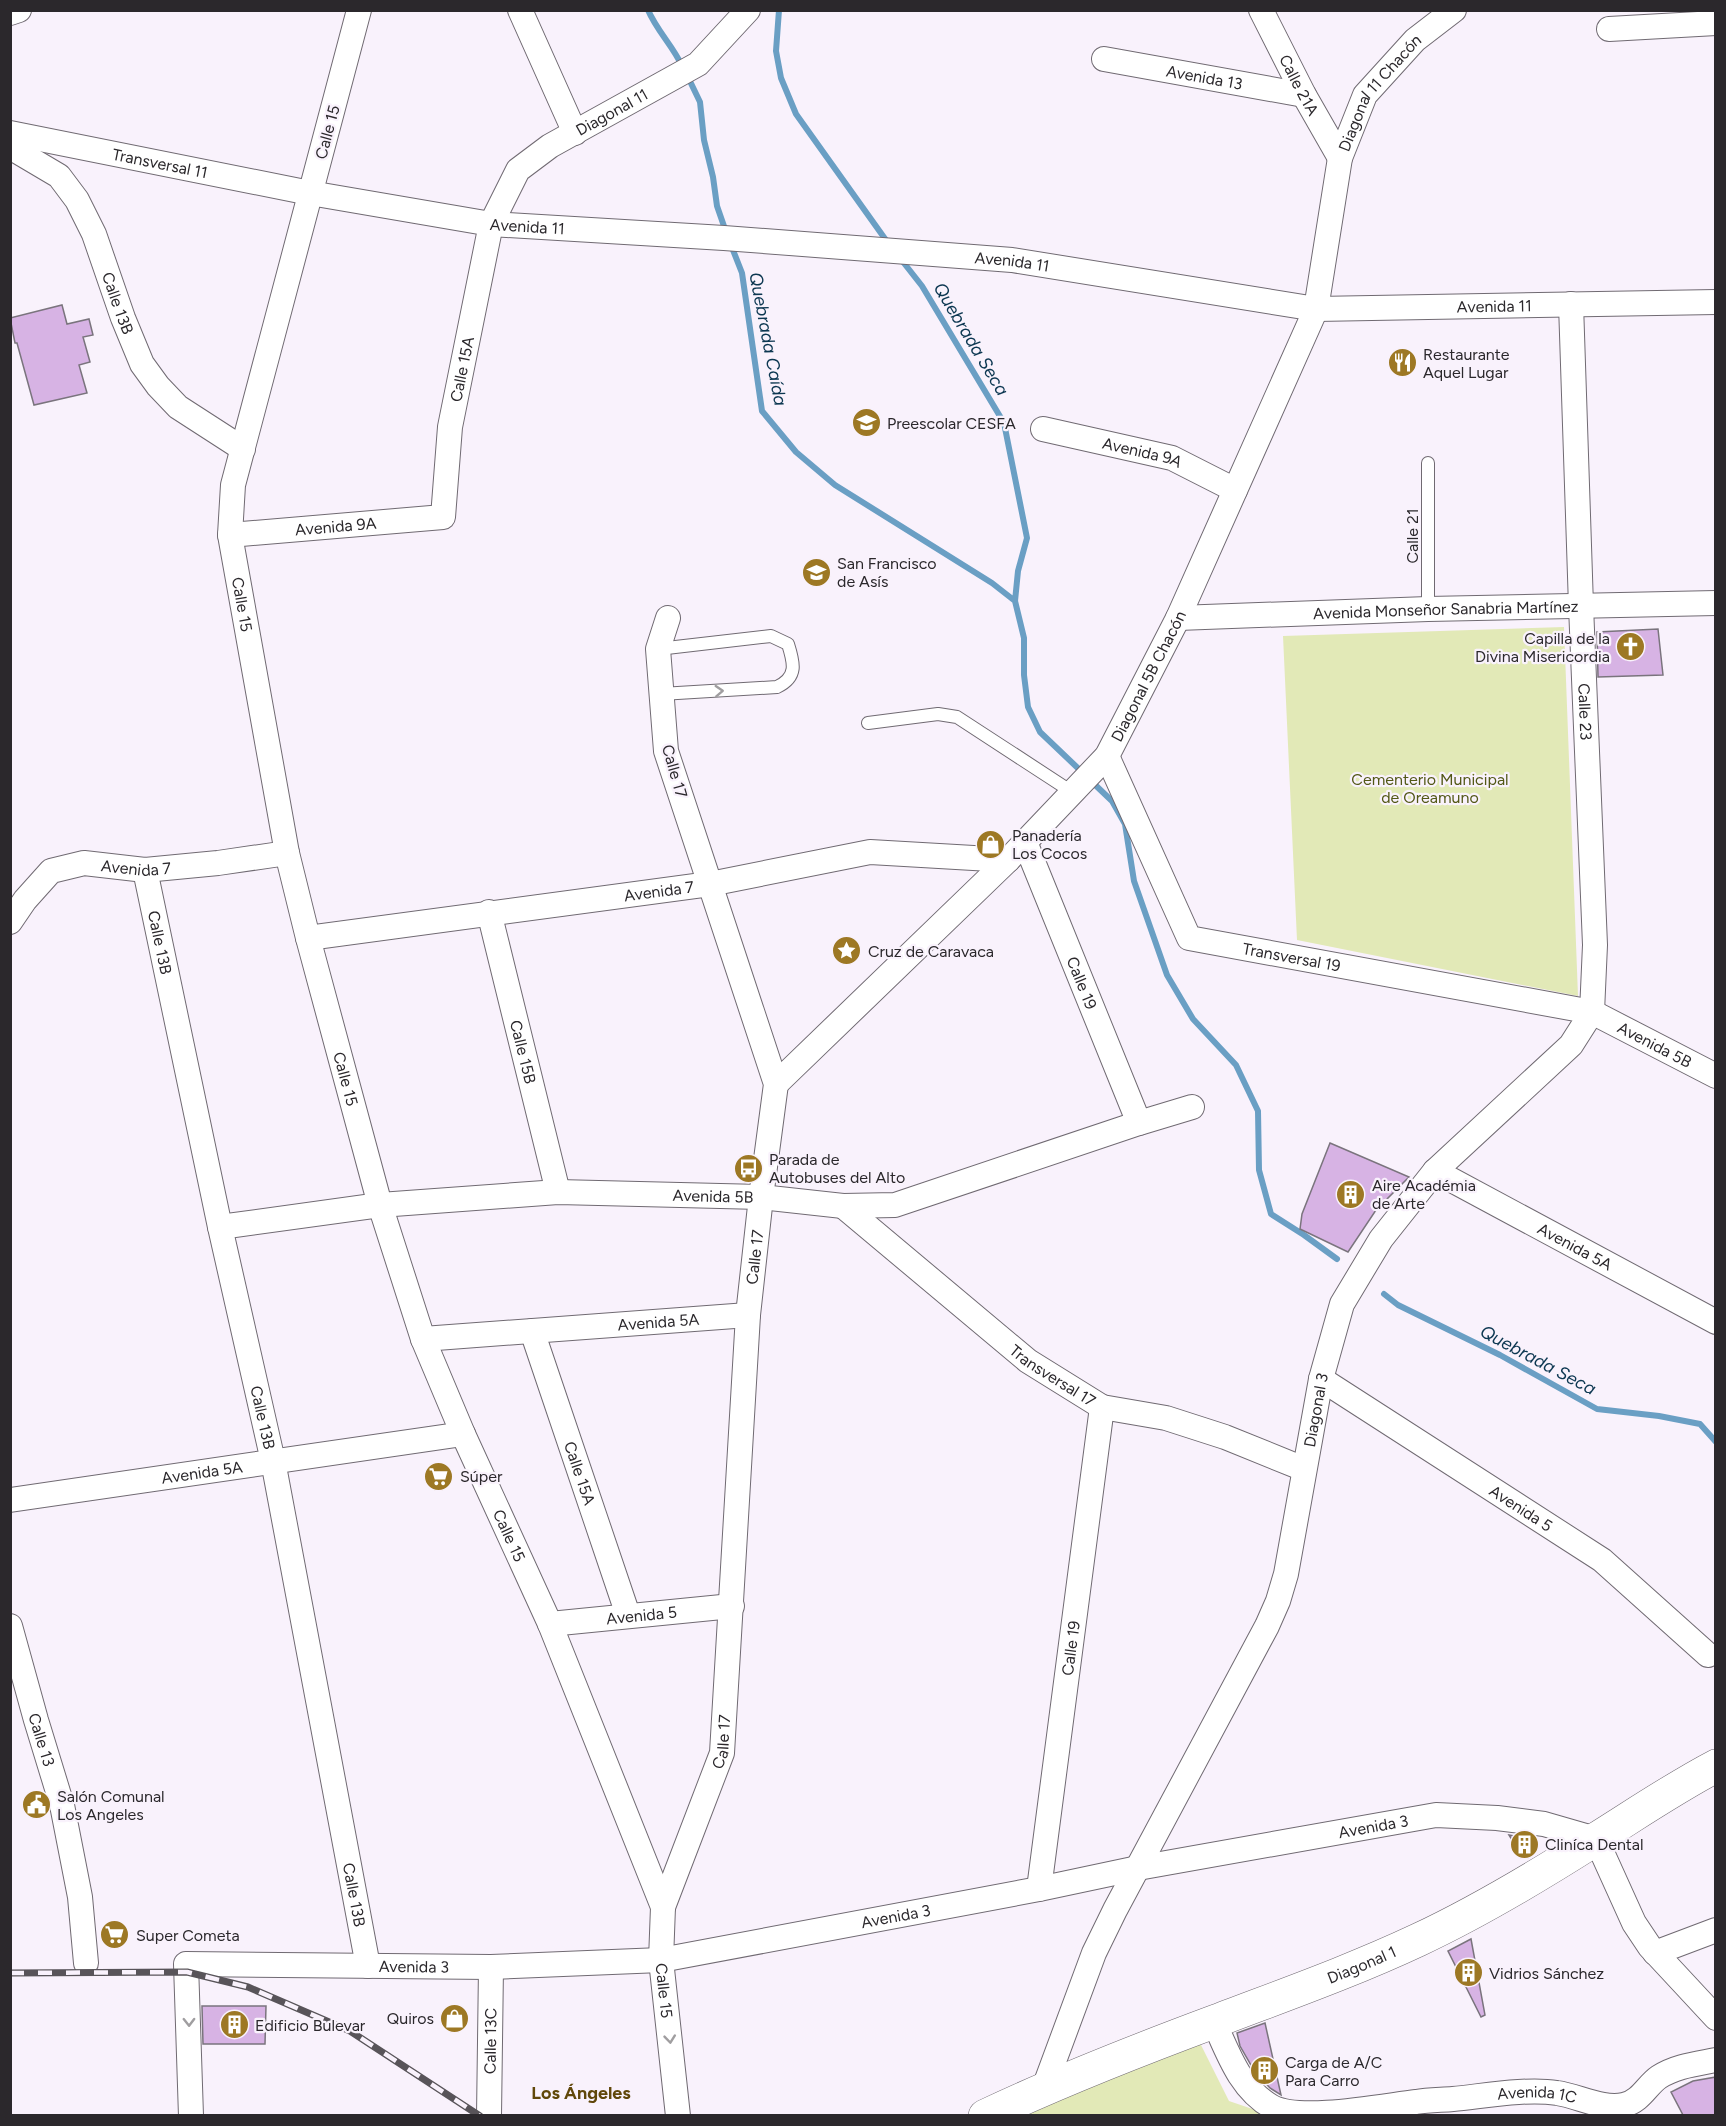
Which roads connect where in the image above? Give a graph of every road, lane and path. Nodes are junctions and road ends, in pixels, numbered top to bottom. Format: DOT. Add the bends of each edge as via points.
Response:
graph roads {
  1 [pos="19,10"];
  2 [pos="359,10"];
  3 [pos="520,10"];
  4 [pos="748,10"];
  5 [pos="1261,10"];
  6 [pos="1454,10"];
  7 [pos="10,12"];
  8 [pos="1716,23"];
  9 [pos="1609,29"];
  10 [pos="1104,59"];
  11 [pos="1304,95"];
  12 [pos="10,133"];
  13 [pos="575,133"];
  14 [pos="10,147"];
  15 [pos="1340,158"];
  16 [pos="310,193"];
  17 [pos="491,224"];
  18 [pos="1716,302"];
  19 [pos="1571,304"];
  20 [pos="1316,309"];
  21 [pos="1043,429"];
  22 [pos="243,449"];
  23 [pos="1428,463"];
  24 [pos="1235,490"];
  25 [pos="443,517"];
  26 [pos="230,535"];
  27 [pos="1716,603"];
  28 [pos="1581,606"];
  29 [pos="1428,609"];
  30 [pos="668,618"];
  31 [pos="1178,618"];
  32 [pos="658,649"];
  33 [pos="660,694"];
  34 [pos="868,723"];
  35 [pos="1107,756"];
  36 [pos="1072,792"];
  37 [pos="1025,842"];
  38 [pos="287,853"];
  39 [pos="1008,860"];
  40 [pos="145,870"];
  41 [pos="710,884"];
  42 [pos="489,912"];
  43 [pos="10,922"];
  44 [pos="308,938"];
  45 [pos="1593,1012"];
  46 [pos="1716,1076"];
  47 [pos="776,1084"];
  48 [pos="1192,1107"];
  49 [pos="1138,1123"];
  50 [pos="1435,1171"];
  51 [pos="558,1192"];
  52 [pos="761,1197"];
  53 [pos="380,1205"];
  54 [pos="843,1206"];
  55 [pos="220,1227"];
  56 [pos="748,1315"];
  57 [pos="1716,1322"];
  58 [pos="532,1331"];
  59 [pos="423,1339"];
  60 [pos="1321,1379"];
  61 [pos="1102,1407"];
  62 [pos="463,1434"];
  63 [pos="273,1461"];
  64 [pos="1304,1470"];
  65 [pos="10,1500"];
  66 [pos="732,1606"];
  67 [pos="628,1615"];
  68 [pos="550,1624"];
  69 [pos="10,1626"];
  70 [pos="1708,1655"];
  71 [pos="1716,1766"];
  72 [pos="1596,1839"];
  73 [pos="643,1857"];
  74 [pos="681,1858"];
  75 [pos="1138,1868"];
  76 [pos="1039,1889"];
  77 [pos="663,1907"];
  78 [pos="1716,1930"];
  79 [pos="1655,1953"];
  80 [pos="661,1960"];
  81 [pos="86,1962"];
  82 [pos="368,1966"];
  83 [pos="491,1967"];
  84 [pos="1716,2018"];
  85 [pos="1214,2022"];
  86 [pos="1716,2060"];
  87 [pos="1044,2088"];
  88 [pos="1426,2108"];
  89 [pos="1635,2110"];
  90 [pos="191,2115"];
  91 [pos="489,2115"];
  92 [pos="678,2115"];
  93 [pos="985,2115"];
  1 -- 7 [label="street"];
  2 -- 16 [label="street, Calle 15"];
  3 -- 13 [label="street"];
  4 -- 13 [label="street, Diagonal 11" via="698,64"];
  5 -- 11 [label="street, Calle 21A"];
  6 -- 15 [label="street, Diagonal 11 Chacón" via="1414,40 1365,95"];
  8 -- 9 [label="street"];
  10 -- 11 [label="street, Avenida 13"];
  11 -- 15 [label="street, Calle 21A"];
  12 -- 16 [label="street, Transversal 11"];
  13 -- 17 [label="street, Diagonal 11" via="518,170"];
  14 -- 22 [label="street, Calle 13B" via="59,176 77,200 94,234 141,364 178,407"];
  15 -- 20 [label="street, Diagonal 5B Chacón"];
  16 -- 17 [label="street, Avenida 11"];
  16 -- 22 [label="street, Calle 15"];
  17 -- 20 [label="street, Avenida 11" via="1012,260"];
  17 -- 25 [label="street, Calle 15A" via="450,427"];
  18 -- 19 [label="street, Avenida 11"];
  19 -- 20 [label="street, Avenida 11"];
  19 -- 28 [label="street, Calle 23"];
  20 -- 24 [label="street, Diagonal 5B Chacón"];
  21 -- 24 [label="street, Avenida 9A" via="1172,458"];
  22 -- 26 [label="street, Calle 15" via="233,485"];
  23 -- 29 [label="lane, Calle 21"];
  24 -- 31 [label="street, Diagonal 5B Chacón"];
  25 -- 26 [label="street, Avenida 9A"];
  26 -- 38 [label="street, Calle 15"];
  27 -- 28 [label="street, Avenida Monseñor Sanabria Martínez"];
  28 -- 29 [label="street, Avenida Monseñor Sanabria Martínez"];
  28 -- 45 [label="street, Calle 23" via="1595,945"];
  29 -- 31 [label="street, Avenida Monseñor Sanabria Martínez"];
  30 -- 32 [label="street, Calle 17"];
  31 -- 35 [label="street, Diagonal 5B Chacón"];
  32 -- 33 [label="street, Calle 17"];
  33 -- 32 [label="lane, one-way" via="777,687 788,682 792,659 788,644 771,636"];
  33 -- 41 [label="street, Calle 17" via="666,751"];
  34 -- 36 [label="lane" via="938,714 957,717"];
  35 -- 36 [label="street, Diagonal 5B Chacón"];
  35 -- 45 [label="street, Transversal 19" via="1189,938"];
  36 -- 37 [label="street, Diagonal 5B Chacón"];
  37 -- 39 [label="street, Diagonal 5B Chacón"];
  37 -- 49 [label="street, Calle 19"];
  38 -- 40 [label="street, Avenida 7"];
  38 -- 44 [label="street, Calle 15"];
  39 -- 41 [label="street, Avenida 7" via="870,852"];
  39 -- 47 [label="street, Diagonal 5B Chacón"];
  40 -- 43 [label="street, Avenida 7" via="84,863 51,871"];
  40 -- 55 [label="street, Calle 13B"];
  41 -- 42 [label="street, Avenida 7"];
  41 -- 47 [label="street, Calle 17"];
  42 -- 44 [label="street, Avenida 7"];
  42 -- 51 [label="street, Calle 15B"];
  44 -- 53 [label="street, Calle 15"];
  45 -- 46 [label="street, Avenida 5B"];
  45 -- 50 [label="street, Diagonal 3" via="1571,1045"];
  47 -- 52 [label="street, Calle 17"];
  48 -- 49 [label="street, Avenida 5B"];
  49 -- 54 [label="street, Avenida 5B" via="895,1205"];
  50 -- 57 [label="street, Avenida 5A"];
  50 -- 60 [label="street, Diagonal 3" via="1381,1239 1342,1304"];
  51 -- 52 [label="street, Avenida 5B"];
  51 -- 53 [label="street, Avenida 5B"];
  52 -- 54 [label="street, Avenida 5B"];
  52 -- 56 [label="street, Calle 17"];
  53 -- 55 [label="street, Avenida 5B"];
  53 -- 59 [label="street, Calle 15"];
  54 -- 61 [label="street, Transversal 17" via="1029,1360"];
  55 -- 63 [label="street, Calle 13B"];
  56 -- 58 [label="street, Avenida 5A"];
  56 -- 66 [label="street, Calle 17"];
  58 -- 59 [label="street, Avenida 5A"];
  58 -- 67 [label="street, Calle 15A"];
  59 -- 62 [label="street, Calle 15"];
  60 -- 64 [label="street, Diagonal 3"];
  60 -- 70 [label="street, Avenida 5" via="1602,1560"];
  61 -- 64 [label="street, Transversal 17" via="1166,1418 1225,1437"];
  61 -- 76 [label="street, Calle 19"];
  62 -- 63 [label="street, Avenida 5A"];
  62 -- 68 [label="street, Calle 15"];
  63 -- 65 [label="street, Avenida 5A"];
  63 -- 82 [label="street, Calle 13B"];
  64 -- 75 [label="street, Diagonal 3" via="1278,1601"];
  66 -- 67 [label="street, Avenida 5"];
  66 -- 74 [label="street, Calle 17" via="722,1753"];
  67 -- 68 [label="street, Avenida 5"];
  68 -- 73 [label="street, Calle 15"];
  69 -- 81 [label="street, Calle 13" via="62,1805 80,1897"];
  71 -- 72 [label="main road, Diagonal 1" via="1680,1784"];
  72 -- 75 [label="street, Avenida 3" via="1544,1824 1436,1815"];
  72 -- 79 [label="street" via="1634,1923"];
  72 -- 85 [label="main road, Diagonal 1" via="1483,1907 1419,1940 1344,1974"];
  73 -- 74 [label="street"];
  73 -- 77 [label="street, Calle 15"];
  74 -- 77 [label="street, Calle 17"];
  75 -- 76 [label="street, Avenida 3"];
  75 -- 87 [label="street" via="1094,1953"];
  76 -- 80 [label="street, Avenida 3"];
  77 -- 80 [label="street, Calle 15"];
  78 -- 79 [label="street"];
  79 -- 84 [label="street"];
  80 -- 83 [label="street, Avenida 3"];
  80 -- 92 [label="street, Calle 15, one-way"];
  82 -- 83 [label="street, Avenida 3"];
  82 -- 90 [label="street, Avenida 3, one-way" via="186,1964"];
  83 -- 91 [label="street, Calle 13C"];
  85 -- 87 [label="main road, Diagonal 1"];
  85 -- 88 [label="street" via="1235,2068 1255,2096 1274,2108 1322,2114"];
  86 -- 89 [label="street, Avenida 1C" via="1672,2070 1657,2079"];
  87 -- 93 [label="main road, Diagonal 1"];
  88 -- 89 [label="street, Avenida 1C" via="1535,2092"];
}
